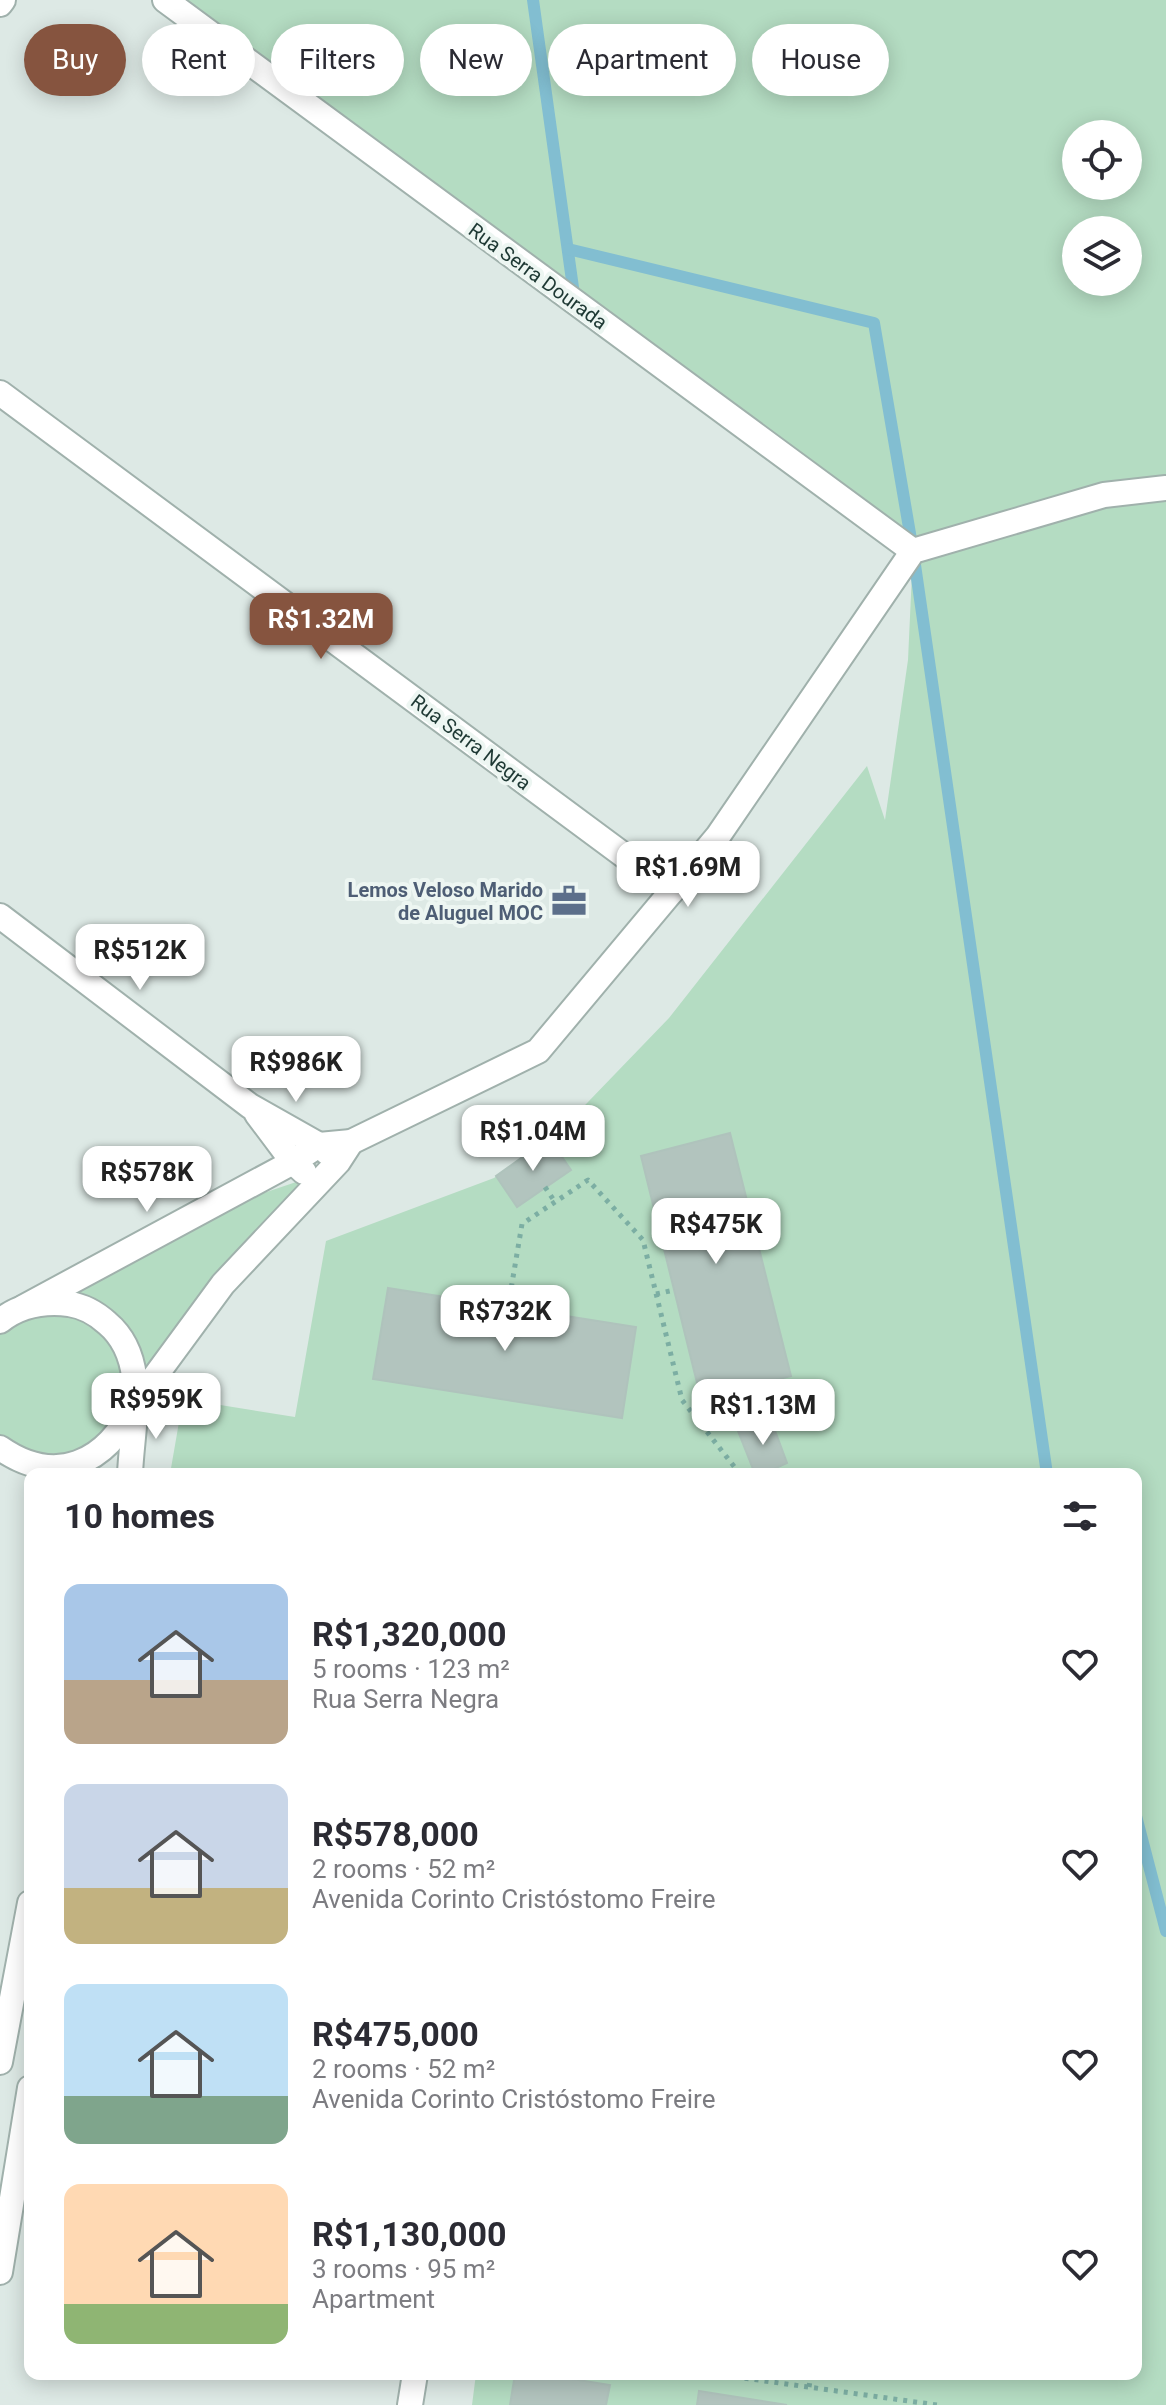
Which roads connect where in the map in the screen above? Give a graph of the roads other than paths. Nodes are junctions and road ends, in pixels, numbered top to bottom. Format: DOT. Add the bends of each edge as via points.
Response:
graph roads {
  1 [pos="165,0"];
  2 [pos="0,393"];
  3 [pos="1166,488"];
  4 [pos="913,551"];
  5 [pos="672,891"];
  6 [pos="0,916"];
  7 [pos="250,1106"];
  8 [pos="319,1145"];
  9 [pos="345,1152"];
  10 [pos="293,1162"];
  11 [pos="316,1184"];
  12 [pos="11,1314"];
  13 [pos="134,1405"];
  14 [pos="0,1448"];
  15 [pos="32,1468"];
  16 [pos="53,1468"];
  17 [pos="130,1468"];
  18 [pos="23,1984"];
  19 [pos="0,2062"];
  20 [pos="24,2125"];
  21 [pos="0,2272"];
  22 [pos="414,2380"];
  23 [pos="410,2405"];
  1 -- 4 [label="street, Rua Serra Dourada"];
  2 -- 5 [label="street, Rua Serra Negra"];
  3 -- 4 [label="street" via="1104,495"];
  4 -- 5 [label="street" via="718,836"];
  5 -- 9 [label="street" via="538,1051"];
  6 -- 7 [label="street"];
  7 -- 8 [label="street"];
  7 -- 10 [label="street"];
  8 -- 9 [label="street"];
  8 -- 10 [label="street"];
  9 -- 11 [label="street"];
  10 -- 11 [label="street"];
  10 -- 12 [label="street"];
  11 -- 13 [label="street" via="223,1284"];
  12 -- 13 [label="street" via="49,1302 98,1315 118,1332 130,1354 136,1379"];
  13 -- 16 [label="street" via="107,1447 85,1461"];
  13 -- 17 [label="street"];
  14 -- 15 [label="street"];
  18 -- 19 [label="street"];
  20 -- 21 [label="street"];
  22 -- 23 [label="street"];
}
